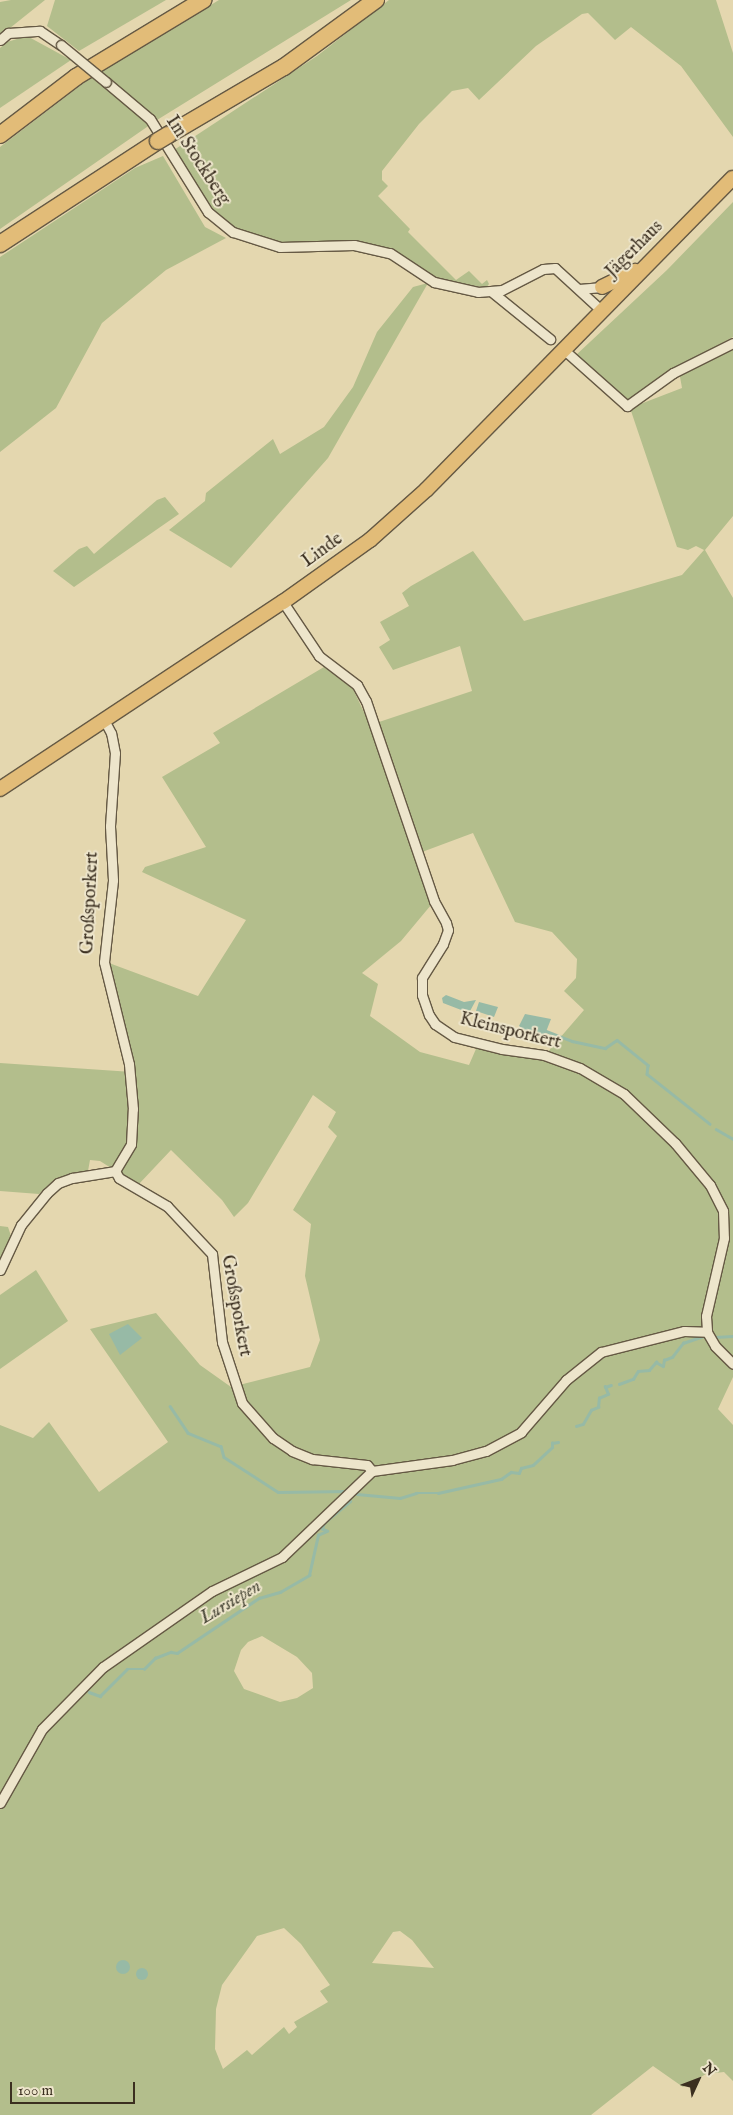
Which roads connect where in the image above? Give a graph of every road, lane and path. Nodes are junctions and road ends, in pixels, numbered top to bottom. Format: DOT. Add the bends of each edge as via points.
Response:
graph roads {
  1 [pos="203,0"];
  2 [pos="376,0"];
  3 [pos="0,40"];
  4 [pos="0,135"];
  5 [pos="733,178"];
  6 [pos="0,244"];
  7 [pos="645,267"];
  8 [pos="602,287"];
  9 [pos="579,289"];
  10 [pos="492,292"];
  11 [pos="601,310"];
  12 [pos="550,339"];
  13 [pos="733,343"];
  14 [pos="563,349"];
  15 [pos="283,602"];
  16 [pos="104,720"];
  17 [pos="0,789"];
  18 [pos="115,1171"];
  19 [pos="0,1270"];
  20 [pos="707,1332"];
  21 [pos="733,1364"];
  22 [pos="372,1471"];
  23 [pos="0,1803"];
  1 -- 4 [label="highway" via="76,77"];
  2 -- 6 [label="highway" via="284,66 163,138"];
  3 -- 10 [label="street, Im Stockberg, bridge" via="8,33 40,31 106,82 150,119 208,212 233,232 280,247 354,245 390,253 434,282"];
  5 -- 7 [label="main road, Jägerhaus"];
  7 -- 8 [label="main road"];
  7 -- 11 [label="main road, Jägerhaus"];
  8 -- 9 [label="street"];
  9 -- 10 [label="street" via="555,268 548,267"];
  9 -- 11 [label="street"];
  10 -- 12 [label="street, Im Stockberg"];
  11 -- 14 [label="main road, Jägerhaus"];
  13 -- 14 [label="street" via="673,373 627,406"];
  14 -- 15 [label="main road, Linde" via="398,516 343,561"];
  15 -- 16 [label="main road, Linde"];
  15 -- 20 [label="street, Kleinsporkert" via="319,656 357,685 366,701 434,901 446,923 448,930 443,944 422,978 422,996 429,1015 435,1024 454,1037 502,1050 544,1055 580,1068 624,1094 675,1143 710,1185 723,1211 724,1238 706,1316"];
  16 -- 17 [label="main road, Linde"];
  16 -- 18 [label="street, Großsporkert" via="111,733 115,754 110,826 113,880 104,962 129,1064 133,1109 131,1144"];
  18 -- 19 [label="street" via="58,1183 22,1225"];
  18 -- 22 [label="street, Großsporkert" via="119,1178 167,1206 212,1254 222,1342 242,1403 281,1444 303,1457 367,1465"];
  20 -- 21 [label="street" via="715,1346"];
  20 -- 22 [label="street" via="684,1331 601,1352 566,1380 521,1432 486,1451 452,1460"];
  22 -- 23 [label="street" via="282,1557 203,1596 103,1667 42,1729"];
}
